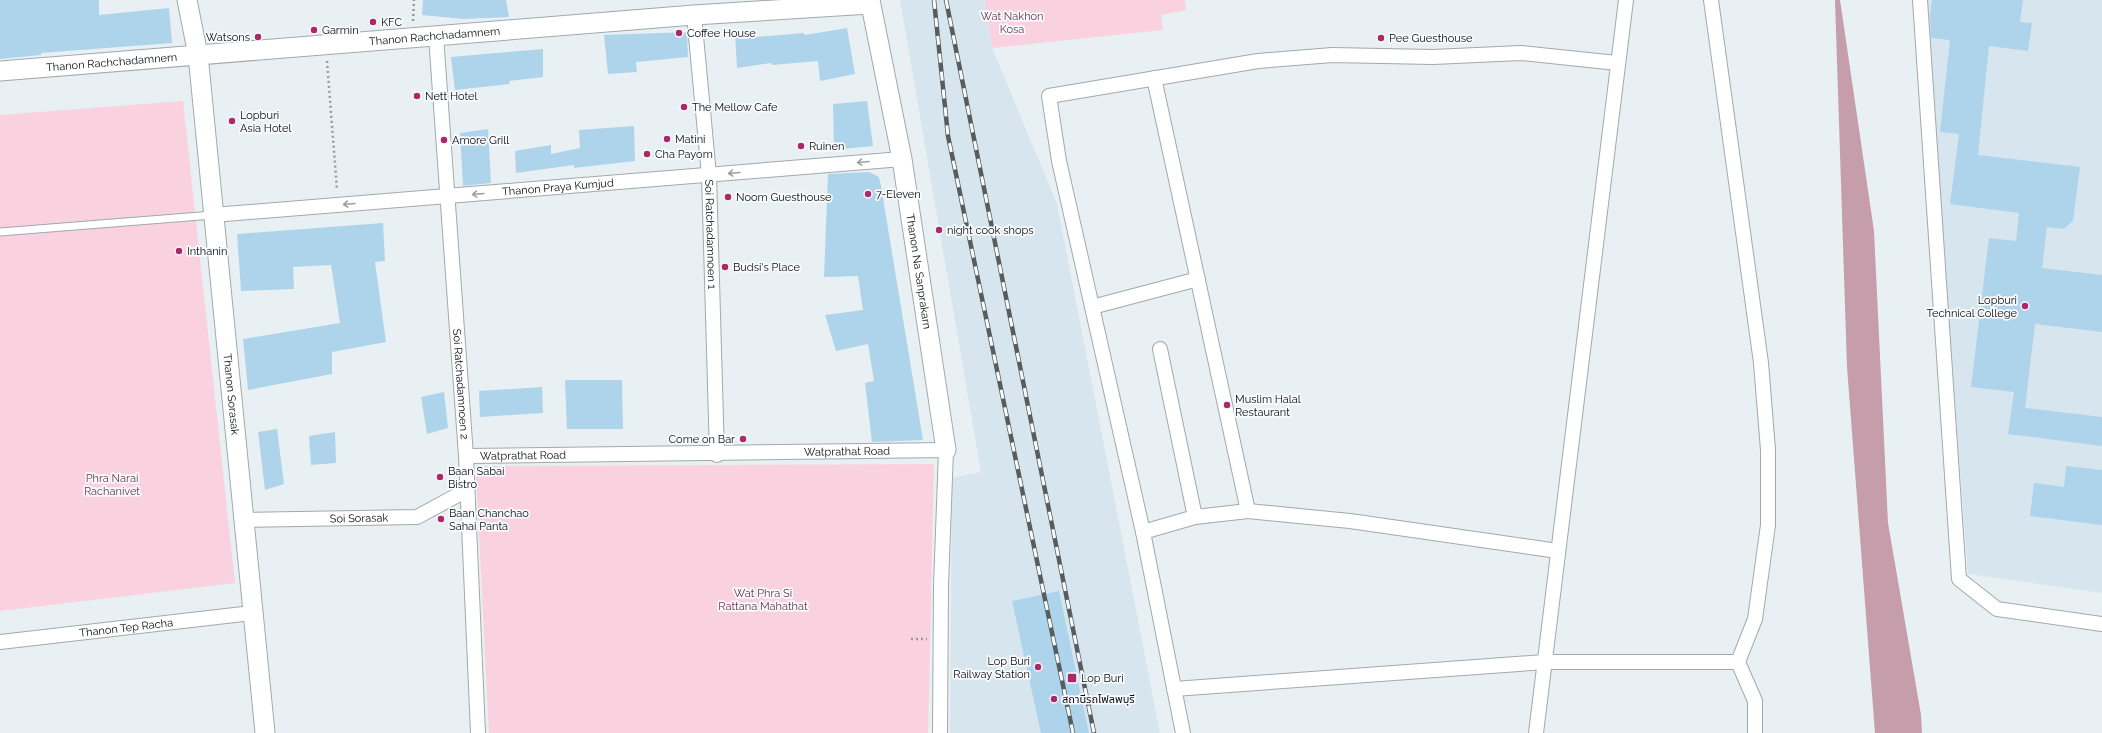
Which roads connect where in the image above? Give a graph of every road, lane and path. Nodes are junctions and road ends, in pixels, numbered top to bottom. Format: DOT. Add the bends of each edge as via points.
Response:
graph roads {
  1 [pos="187,0"];
  2 [pos="1626,0"];
  3 [pos="1711,0"];
  4 [pos="1920,0"];
  5 [pos="870,2"];
  6 [pos="694,15"];
  7 [pos="436,36"];
  8 [pos="325,45"];
  9 [pos="198,55"];
  10 [pos="1618,63"];
  11 [pos="0,71"];
  12 [pos="1154,78"];
  13 [pos="902,159"];
  14 [pos="709,175"];
  15 [pos="446,196"];
  16 [pos="339,205"];
  17 [pos="213,215"];
  18 [pos="0,232"];
  19 [pos="1198,279"];
  20 [pos="1092,307"];
  21 [pos="1160,349"];
  22 [pos="946,450"];
  23 [pos="717,454"];
  24 [pos="466,456"];
  25 [pos="467,490"];
  26 [pos="1248,511"];
  27 [pos="1196,517"];
  28 [pos="244,520"];
  29 [pos="1143,532"];
  30 [pos="1558,551"];
  31 [pos="252,613"];
  32 [pos="2102,624"];
  33 [pos="0,642"];
  34 [pos="1545,662"];
  35 [pos="1738,662"];
  36 [pos="1028,674"];
  37 [pos="1000,678"];
  38 [pos="1174,689"];
  39 [pos="265,733"];
  40 [pos="478,733"];
  41 [pos="940,733"];
  42 [pos="1183,733"];
  43 [pos="1536,733"];
  44 [pos="1755,733"];
  1 -- 9 [label="street, Thanon Sorasak"];
  2 -- 10 [label="street"];
  3 -- 35 [label="street" via="1761,363 1768,450 1768,525 1755,619"];
  4 -- 32 [label="street" via="1959,579 1996,609"];
  5 -- 6 [label="street, Thanon Rachchadamnern"];
  5 -- 13 [label="street, Thanon Na Sanprakarn"];
  6 -- 7 [label="street, Thanon Rachchadamnern"];
  6 -- 14 [label="street, Soi Ratchadamnoen 1"];
  7 -- 8 [label="street, Thanon Rachchadamnern"];
  7 -- 15 [label="street, Soi Ratchadamnoen 2"];
  8 -- 9 [label="street, Thanon Rachchadamnern"];
  8 -- 16 [label="path"];
  9 -- 11 [label="street, Thanon Rachchadamnern"];
  9 -- 17 [label="street, Thanon Sorasak"];
  10 -- 12 [label="street" via="1521,53 1433,57 1332,55 1258,61"];
  10 -- 30 [label="street"];
  12 -- 19 [label="street"];
  12 -- 20 [label="street" via="1049,96 1059,161"];
  13 -- 14 [label="street, Thanon Praya Kumjud, one-way"];
  13 -- 22 [label="street, Thanon Na Sanprakarn"];
  14 -- 15 [label="street, Thanon Praya Kumjud, one-way"];
  14 -- 23 [label="street, Soi Ratchadamnoen 1"];
  15 -- 16 [label="street, Thanon Praya Kumjud, one-way"];
  15 -- 24 [label="street, Soi Ratchadamnoen 2"];
  16 -- 17 [label="street, Thanon Praya Kumjud"];
  17 -- 18 [label="lane"];
  17 -- 28 [label="street, Thanon Sorasak"];
  19 -- 20 [label="street"];
  19 -- 26 [label="street"];
  20 -- 29 [label="street"];
  21 -- 27 [label="street"];
  22 -- 23 [label="street, Watprathat Road"];
  22 -- 41 [label="street" via="941,586"];
  23 -- 24 [label="street, Watprathat Road"];
  24 -- 25 [label="street, Soi Ratchadamnoen 2"];
  25 -- 28 [label="street, Soi Sorasak" via="417,517"];
  25 -- 40 [label="street, Soi Ratchadamnoen 2"];
  26 -- 27 [label="street"];
  26 -- 30 [label="street" via="1350,521"];
  27 -- 29 [label="street"];
  28 -- 31 [label="street, Thanon Sorasak"];
  29 -- 38 [label="street"];
  30 -- 34 [label="street"];
  31 -- 33 [label="street, Thanon Tep Racha"];
  31 -- 39 [label="street, Thanon Sorasak"];
  34 -- 35 [label="street"];
  34 -- 38 [label="street"];
  34 -- 43 [label="street"];
  35 -- 44 [label="street" via="1755,701"];
  36 -- 37 [label="path"];
  38 -- 42 [label="street"];
}
